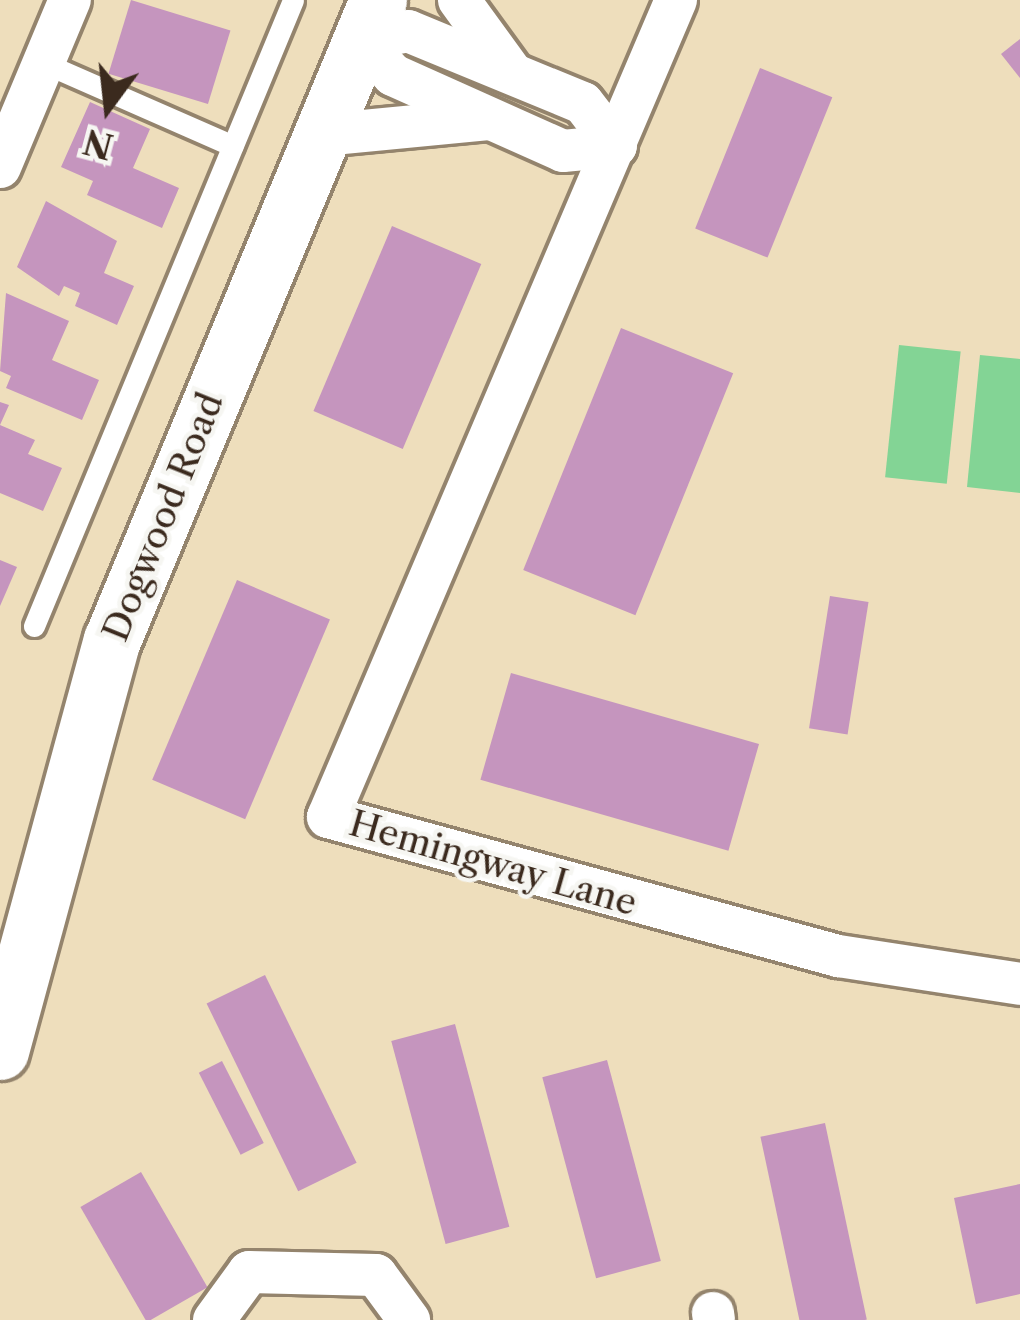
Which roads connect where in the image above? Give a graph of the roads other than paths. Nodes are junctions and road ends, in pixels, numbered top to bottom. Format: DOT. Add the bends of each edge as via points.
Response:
graph roads {
  1 [pos="70,0"];
  2 [pos="293,0"];
  3 [pos="459,0"];
  4 [pos="676,0"];
  5 [pos="370,20"];
  6 [pos="44,63"];
  7 [pos="512,74"];
  8 [pos="492,119"];
  9 [pos="322,135"];
  10 [pos="233,146"];
  11 [pos="616,146"];
  12 [pos="0,167"];
  13 [pos="34,626"];
  14 [pos="1020,984"];
  15 [pos="0,1051"];
  16 [pos="216,1319"];
  17 [pos="406,1320"];
  1 -- 6 [label="street"];
  2 -- 10 [label="lane"];
  3 -- 7 [label="street"];
  4 -- 11 [label="street, Hemingway Lane"];
  5 -- 7 [label="street"];
  5 -- 8 [label="street" via="393,75"];
  5 -- 9 [label="street, Dogwood Road"];
  6 -- 10 [label="lane"];
  6 -- 12 [label="street"];
  7 -- 11 [label="street" via="584,103"];
  8 -- 9 [label="street"];
  8 -- 11 [label="street" via="563,151"];
  9 -- 15 [label="street, Dogwood Road" via="112,640"];
  10 -- 13 [label="lane"];
  11 -- 14 [label="street, Hemingway Lane" via="328,817 838,956"];
  16 -- 17 [label="street" via="249,1272 376,1275"];
}
